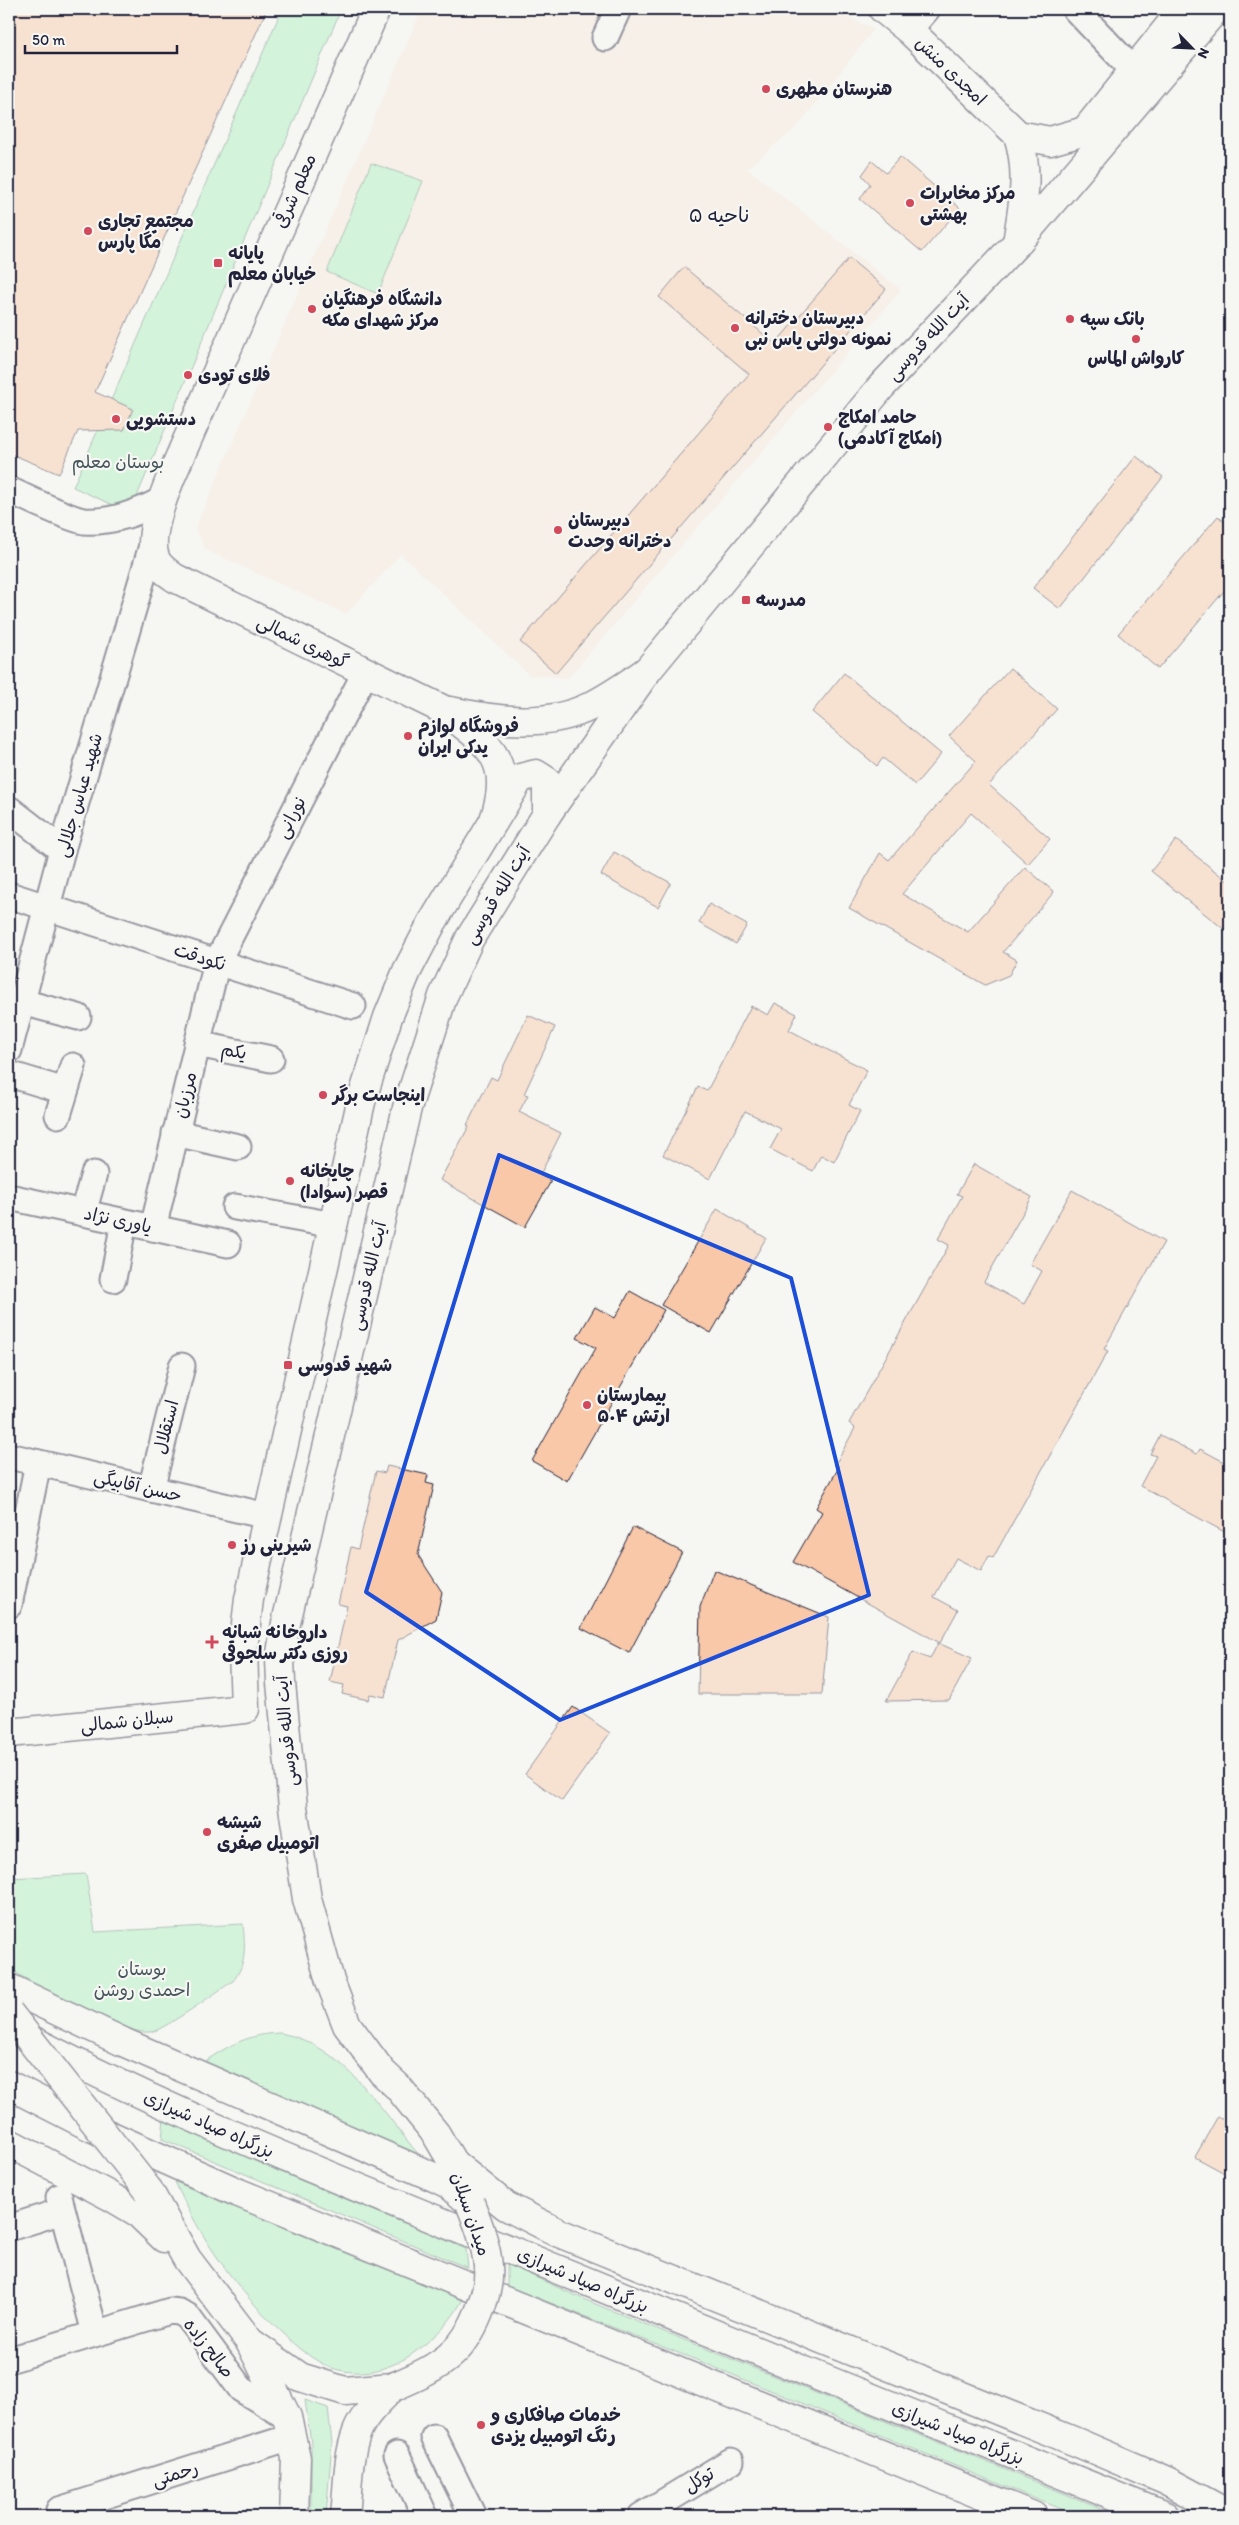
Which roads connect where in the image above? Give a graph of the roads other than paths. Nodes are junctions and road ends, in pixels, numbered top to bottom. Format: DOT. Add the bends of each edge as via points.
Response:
graph roads {
  1 [pos="376,9"];
  2 [pos="618,9"];
  3 [pos="884,9"];
  4 [pos="927,9"];
  5 [pos="1075,9"];
  6 [pos="1183,9"];
  7 [pos="1216,9"];
  8 [pos="909,30"];
  9 [pos="605,38"];
  10 [pos="1134,71"];
  11 [pos="1018,135"];
  12 [pos="1017,243"];
  13 [pos="9,490"];
  14 [pos="162,500"];
  15 [pos="153,542"];
  16 [pos="163,570"];
  17 [pos="647,671"];
  18 [pos="365,672"];
  19 [pos="444,710"];
  20 [pos="9,809"];
  21 [pos="547,814"];
  22 [pos="492,824"];
  23 [pos="62,850"];
  24 [pos="9,895"];
  25 [pos="48,908"];
  26 [pos="217,962"];
  27 [pos="354,1006"];
  28 [pos="15,1017"];
  29 [pos="78,1017"];
  30 [pos="197,1044"];
  31 [pos="9,1050"];
  32 [pos="272,1058"];
  33 [pos="73,1066"];
  34 [pos="9,1074"];
  35 [pos="65,1091"];
  36 [pos="58,1115"];
  37 [pos="176,1133"];
  38 [pos="238,1147"];
  39 [pos="94,1174"];
  40 [pos="9,1197"];
  41 [pos="236,1207"];
  42 [pos="83,1213"];
  43 [pos="124,1222"];
  44 [pos="334,1225"];
  45 [pos="153,1228"];
  46 [pos="228,1244"];
  47 [pos="113,1279"];
  48 [pos="182,1366"];
  49 [pos="9,1456"];
  50 [pos="38,1463"];
  51 [pos="151,1489"];
  52 [pos="267,1516"];
  53 [pos="9,1605"];
  54 [pos="9,1733"];
  55 [pos="9,1988"];
  56 [pos="9,2012"];
  57 [pos="9,2028"];
  58 [pos="382,2072"];
  59 [pos="9,2085"];
  60 [pos="9,2144"];
  61 [pos="453,2163"];
  62 [pos="470,2203"];
  63 [pos="9,2228"];
  64 [pos="187,2259"];
  65 [pos="95,2334"];
  66 [pos="250,2342"];
  67 [pos="9,2360"];
  68 [pos="393,2387"];
  69 [pos="289,2427"];
  70 [pos="434,2437"];
  71 [pos="397,2454"];
  72 [pos="731,2460"];
  73 [pos="350,2470"];
  74 [pos="59,2510"];
  75 [pos="1230,2515"];
  76 [pos="294,2516"];
  77 [pos="345,2516"];
  78 [pos="355,2516"];
  79 [pos="425,2516"];
  80 [pos="473,2516"];
  81 [pos="641,2516"];
  82 [pos="1033,2516"];
  83 [pos="1165,2516"];
  1 -- 14 [label="main road, معلم شرقی"];
  2 -- 9 [label="street"];
  3 -- 8 [label="main road, امجدی منش"];
  4 -- 8 [label="street"];
  5 -- 10 [label="street"];
  6 -- 10 [label="main road"];
  7 -- 12 [label="main road, آیت الله قدوسی"];
  8 -- 11 [label="main road, امجدی منش"];
  10 -- 11 [label="main road" via="1085,131 1050,141"];
  11 -- 12 [label="main road" via="1026,180"];
  12 -- 17 [label="main road, آیت الله قدوسی" via="881,387"];
  13 -- 14 [label="street" via="83,521 139,513"];
  14 -- 15 [label="main road, معلم شرقی"];
  15 -- 16 [label="main road, معلم شرقی" via="155,559"];
  15 -- 23 [label="street, شهید عباس جلالی"];
  16 -- 18 [label="main road, گوهری شمالی"];
  17 -- 19 [label="main road, آیت الله قدوسی" via="590,706 541,719 500,720"];
  17 -- 21 [label="main road, آیت الله قدوسی"];
  18 -- 19 [label="main road, گوهری شمالی"];
  18 -- 26 [label="street, نورانی"];
  19 -- 22 [label="main road" via="476,734 494,755 501,777 501,790"];
  20 -- 23 [label="street"];
  21 -- 22 [label="main road" via="547,781 536,774 528,774 520,778"];
  21 -- 58 [label="main road, آیت الله قدوسی" via="470,938 443,996 426,1044 394,1164 280,1659 293,1807 313,1924 340,2011 355,2038"];
  22 -- 44 [label="main road" via="432,923 388,1017 361,1102"];
  23 -- 25 [label="street, شهید عباس جلالی"];
  24 -- 25 [label="street, نکودقت"];
  25 -- 26 [label="street, نکودقت"];
  25 -- 28 [label="street, شهید عباس جلالی"];
  26 -- 27 [label="street, نکودقت"];
  26 -- 30 [label="street, مرزبان"];
  28 -- 29 [label="street"];
  28 -- 31 [label="street, شهید عباس جلالی"];
  30 -- 32 [label="street, یکم"];
  30 -- 37 [label="street, مرزبان"];
  33 -- 35 [label="street"];
  34 -- 35 [label="street"];
  35 -- 36 [label="street"];
  37 -- 38 [label="street"];
  37 -- 45 [label="street, مرزبان"];
  39 -- 42 [label="street"];
  40 -- 42 [label="street, یاوری نژاد"];
  41 -- 44 [label="street"];
  42 -- 43 [label="street, یاوری نژاد"];
  43 -- 45 [label="street, یاوری نژاد"];
  43 -- 47 [label="street"];
  44 -- 52 [label="main road"];
  45 -- 46 [label="street, یاوری نژاد"];
  48 -- 51 [label="street, استقلال"];
  49 -- 50 [label="street, حسن آقابیگی"];
  50 -- 51 [label="street, حسن آقابیگی"];
  50 -- 53 [label="street"];
  51 -- 52 [label="street, حسن آقابیگی"];
  52 -- 54 [label="main road, سبلان شمالی" via="244,1633 245,1709"];
  55 -- 62 [label="main road" via="123,2042 436,2178 450,2185"];
  56 -- 64 [label="main road, میدان سبلان, bridge" via="148,2191"];
  57 -- 83 [label="main road, بزرگراه صیاد شیرازی" via="106,2079 257,2146 588,2284"];
  58 -- 61 [label="main road, میدان سبلان" via="436,2134"];
  59 -- 82 [label="main road" via="89,2126 240,2193"];
  60 -- 64 [label="main road" via="137,2212"];
  61 -- 62 [label="main road, میدان سبلان"];
  61 -- 75 [label="main road" via="506,2206 558,2233 1076,2442 1167,2481"];
  62 -- 68 [label="main road, میدان سبلان, bridge" via="489,2268 485,2296 477,2318 454,2353 427,2372"];
  63 -- 65 [label="street" via="60,2204"];
  64 -- 66 [label="main road, میدان سبلان"];
  65 -- 67 [label="street, صالح زاده"];
  65 -- 69 [label="street, صالح زاده" via="170,2311 179,2312 187,2316 241,2389"];
  66 -- 68 [label="main road, میدان سبلان" via="309,2380 345,2391"];
  66 -- 69 [label="main road"];
  68 -- 73 [label="main road" via="372,2408 357,2431"];
  69 -- 74 [label="street, رحمتی"];
  69 -- 76 [label="main road" via="296,2458"];
  70 -- 80 [label="street"];
  71 -- 79 [label="street"];
  72 -- 81 [label="street, توکل"];
  73 -- 77 [label="main road"];
  73 -- 78 [label="main road"];
}
